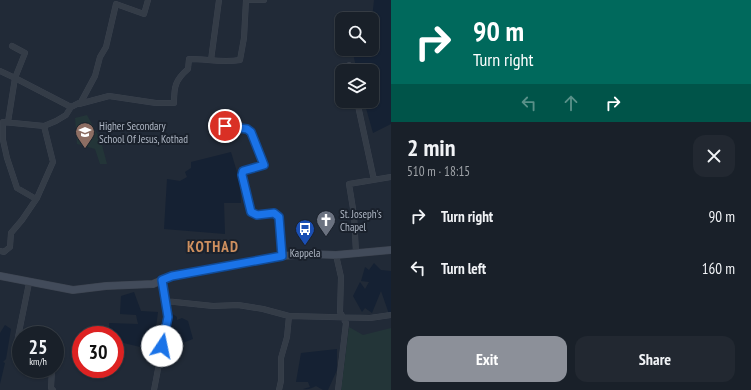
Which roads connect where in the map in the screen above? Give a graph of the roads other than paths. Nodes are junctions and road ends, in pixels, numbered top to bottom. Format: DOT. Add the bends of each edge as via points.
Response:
graph roads {
  1 [pos="148,0"];
  2 [pos="219,0"];
  3 [pos="247,0"];
  4 [pos="264,0"];
  5 [pos="116,2"];
  6 [pos="12,46"];
  7 [pos="211,60"];
  8 [pos="0,70"];
  9 [pos="15,78"];
  10 [pos="79,104"];
  11 [pos="71,107"];
  12 [pos="359,108"];
  13 [pos="8,122"];
  14 [pos="44,126"];
  15 [pos="216,126"];
  16 [pos="391,177"];
  17 [pos="374,180"];
  18 [pos="36,199"];
  19 [pos="391,250"];
  20 [pos="0,251"];
  21 [pos="356,253"];
  22 [pos="336,255"];
  23 [pos="282,256"];
  24 [pos="0,276"];
  25 [pos="162,280"];
  26 [pos="29,283"];
  27 [pos="165,301"];
  28 [pos="391,315"];
  29 [pos="289,316"];
  30 [pos="344,317"];
  31 [pos="20,326"];
  32 [pos="52,378"];
  33 [pos="53,390"];
  34 [pos="154,390"];
  35 [pos="279,390"];
  36 [pos="338,390"];
  1 -- 5 [label="street" via="144,14"];
  2 -- 7 [label="street"];
  3 -- 4 [label="street"];
  3 -- 7 [label="street" via="240,60"];
  5 -- 10 [label="street" via="106,47 95,76"];
  6 -- 9 [label="street" via="25,53"];
  7 -- 10 [label="street" via="189,59 188,69 174,86 174,104 109,96"];
  8 -- 9 [label="street"];
  9 -- 11 [label="street"];
  9 -- 13 [label="street"];
  10 -- 11 [label="street"];
  11 -- 14 [label="street" via="66,115"];
  12 -- 17 [label="street"];
  13 -- 14 [label="street"];
  13 -- 18 [label="street" via="3,122 3,140 17,188"];
  14 -- 18 [label="street" via="53,162"];
  15 -- 23 [label="street" via="247,129 251,132 264,165 243,171 251,212 257,215 274,213 279,217"];
  16 -- 17 [label="street"];
  17 -- 21 [label="street" via="349,184"];
  18 -- 20 [label="street" via="11,233 10,247 4,252"];
  19 -- 21 [label="main road"];
  21 -- 22 [label="main road"];
  22 -- 23 [label="main road"];
  22 -- 30 [label="street" via="341,277 340,312"];
  23 -- 25 [label="main road"];
  24 -- 26 [label="main road"];
  25 -- 26 [label="main road" via="153,284 73,290"];
  25 -- 27 [label="street"];
  26 -- 31 [label="street"];
  27 -- 29 [label="street" via="213,306 238,305"];
  27 -- 34 [label="street" via="168,317"];
  28 -- 30 [label="street" via="370,318"];
  29 -- 30 [label="street"];
  29 -- 35 [label="street" via="288,337 281,358 282,381"];
  30 -- 36 [label="street" via="346,323"];
  32 -- 33 [label="street"];
}
